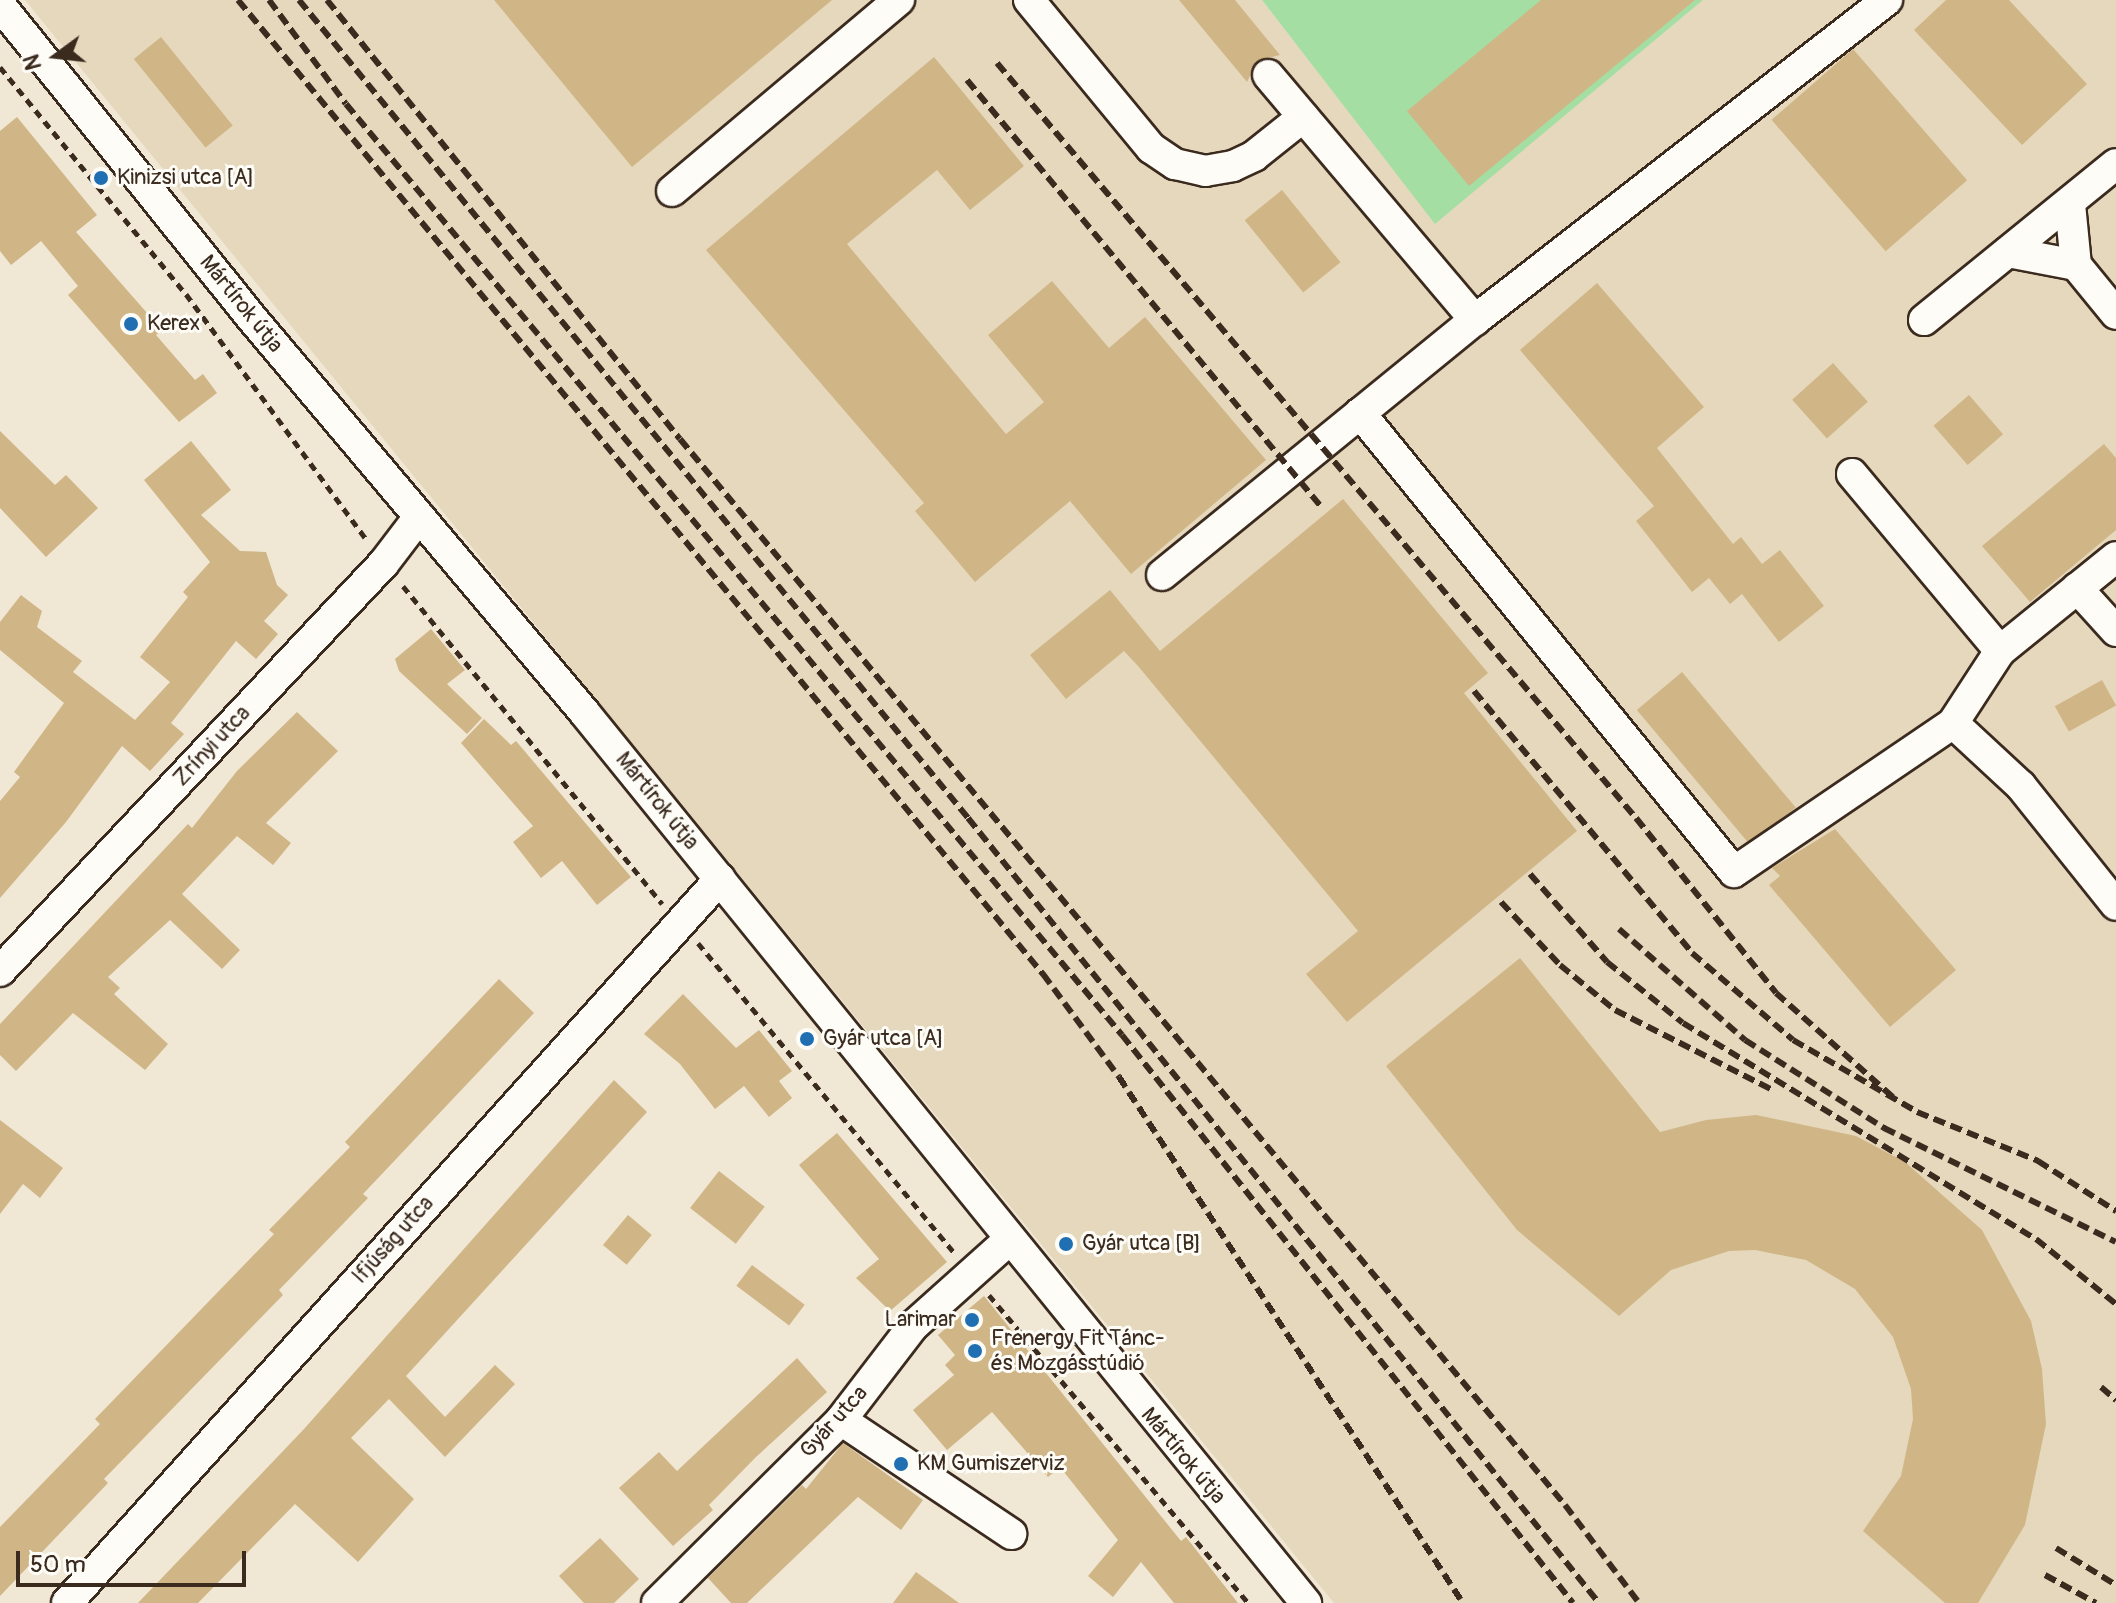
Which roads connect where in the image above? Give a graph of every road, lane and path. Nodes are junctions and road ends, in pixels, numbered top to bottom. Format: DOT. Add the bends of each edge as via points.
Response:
graph roads {
  1 [pos="899,0"];
  2 [pos="1029,0"];
  3 [pos="1887,0"];
  4 [pos="0,5"];
  5 [pos="10,40"];
  6 [pos="0,67"];
  7 [pos="1268,75"];
  8 [pos="1303,117"];
  9 [pos="2116,164"];
  10 [pos="672,191"];
  11 [pos="2070,204"];
  12 [pos="2008,252"];
  13 [pos="2076,265"];
  14 [pos="2116,314"];
  15 [pos="1475,320"];
  16 [pos="1924,320"];
  17 [pos="1360,413"];
  18 [pos="1852,474"];
  19 [pos="419,517"];
  20 [pos="2116,557"];
  21 [pos="384,563"];
  22 [pos="1162,575"];
  23 [pos="2077,588"];
  24 [pos="2116,631"];
  25 [pos="2000,651"];
  26 [pos="1953,723"];
  27 [pos="720,879"];
  28 [pos="2116,905"];
  29 [pos="677,923"];
  30 [pos="0,971"];
  31 [pos="1009,1240"];
  32 [pos="972,1274"];
  33 [pos="841,1420"];
  34 [pos="1011,1534"];
  35 [pos="67,1603"];
  36 [pos="657,1603"];
  37 [pos="1248,1603"];
  38 [pos="1306,1603"];
  1 -- 10 [label="street"];
  2 -- 8 [label="street" via="1151,148 1175,164 1205,171 1233,166"];
  3 -- 15 [label="street"];
  4 -- 5 [label="street, Mártírok útja"];
  5 -- 19 [label="street, Mártírok útja"];
  6 -- 21 [label="path" via="186,294"];
  7 -- 8 [label="street"];
  8 -- 15 [label="street"];
  9 -- 11 [label="street"];
  11 -- 12 [label="street"];
  11 -- 13 [label="street"];
  12 -- 13 [label="street"];
  12 -- 16 [label="street"];
  13 -- 14 [label="street"];
  15 -- 17 [label="street"];
  17 -- 22 [label="street"];
  17 -- 26 [label="street" via="1734,872"];
  18 -- 25 [label="street"];
  19 -- 21 [label="street, Zrínyi utca"];
  19 -- 27 [label="street, Mártírok útja"];
  20 -- 23 [label="street"];
  21 -- 29 [label="path"];
  21 -- 30 [label="street, Zrínyi utca"];
  23 -- 24 [label="street"];
  23 -- 25 [label="street"];
  25 -- 26 [label="street"];
  26 -- 28 [label="street" via="2021,786"];
  27 -- 29 [label="street, Ifjúság utca"];
  27 -- 31 [label="street, Mártírok útja"];
  29 -- 32 [label="path" via="718,962"];
  29 -- 35 [label="street, Ifjúság utca"];
  31 -- 32 [label="street, Gyár utca"];
  31 -- 38 [label="street, Mártírok útja"];
  32 -- 33 [label="street, Gyár utca" via="913,1326"];
  32 -- 37 [label="path"];
  33 -- 34 [label="street"];
  33 -- 36 [label="street, Gyár utca"];
}
